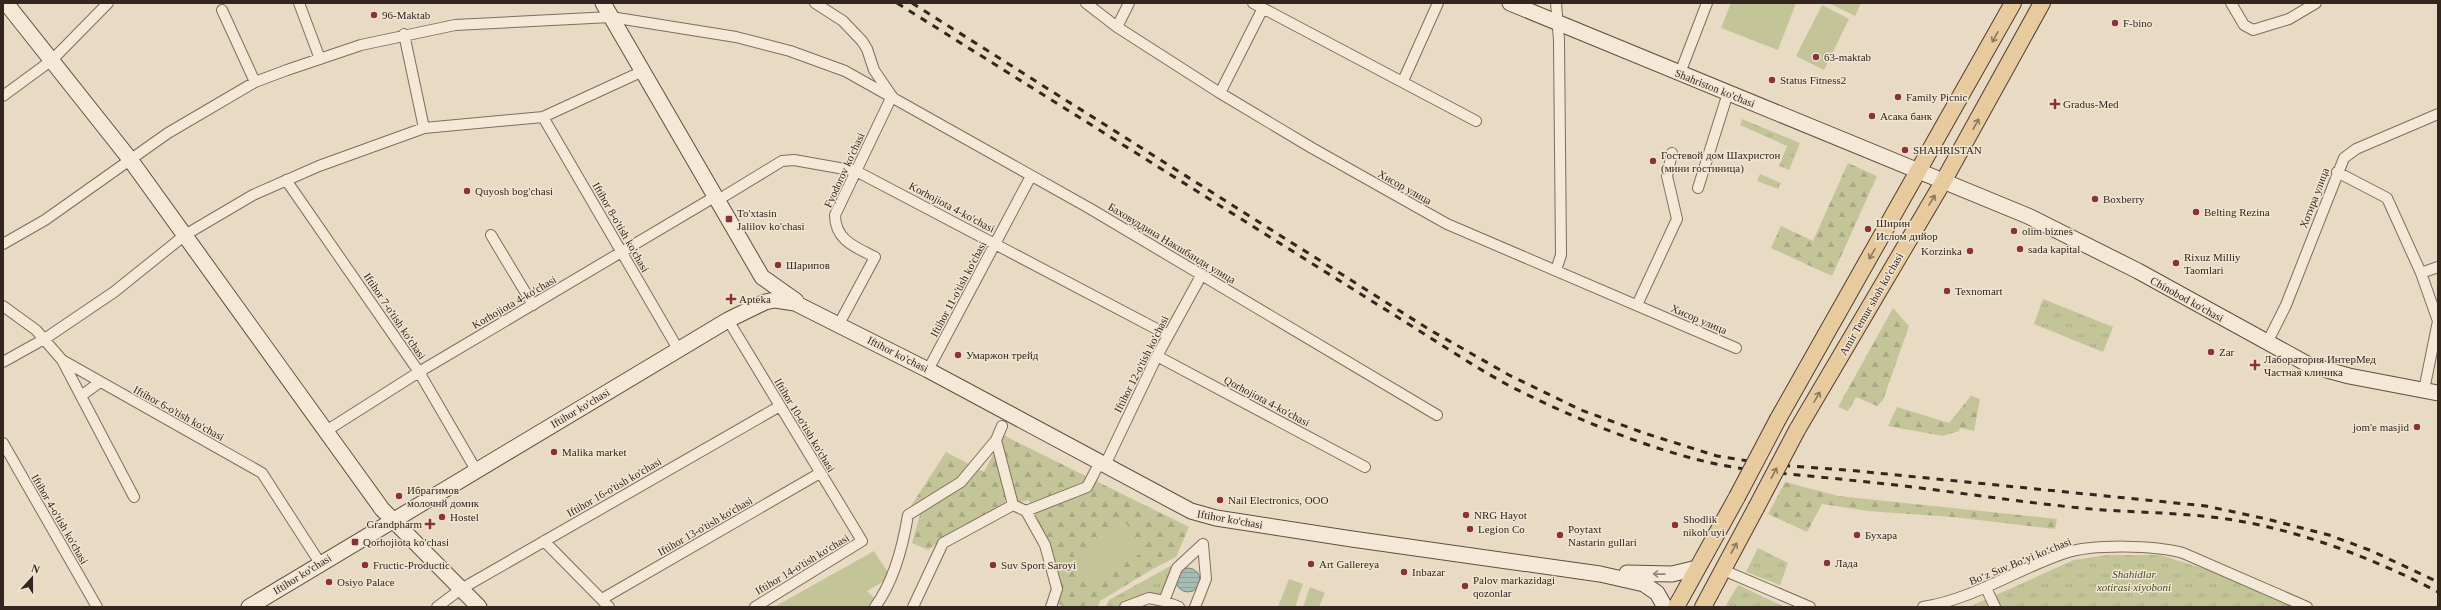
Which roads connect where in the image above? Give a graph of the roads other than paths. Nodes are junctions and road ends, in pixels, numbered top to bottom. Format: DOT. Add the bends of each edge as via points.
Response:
graph roads {
  1 [pos="6,3"];
  2 [pos="108,3"];
  3 [pos="300,3"];
  4 [pos="603,3"];
  5 [pos="815,3"];
  6 [pos="1086,3"];
  7 [pos="1129,3"];
  8 [pos="1253,3"];
  9 [pos="1438,3"];
  10 [pos="1510,3"];
  11 [pos="1556,3"];
  12 [pos="1707,3"];
  13 [pos="2013,3"];
  14 [pos="2042,3"];
  15 [pos="2231,3"];
  16 [pos="2316,3"];
  17 [pos="1263,8"];
  18 [pos="222,10"];
  19 [pos="611,17"];
  20 [pos="1556,22"];
  21 [pos="1117,27"];
  22 [pos="404,34"];
  23 [pos="320,59"];
  24 [pos="52,60"];
  25 [pos="643,71"];
  26 [pos="1680,73"];
  27 [pos="1973,75"];
  28 [pos="1403,81"];
  29 [pos="255,82"];
  30 [pos="1997,86"];
  31 [pos="1220,93"];
  32 [pos="3,96"];
  33 [pos="892,96"];
  34 [pos="1725,99"];
  35 [pos="2438,114"];
  36 [pos="543,117"];
  37 [pos="1476,121"];
  38 [pos="424,128"];
  39 [pos="1672,153"];
  40 [pos="129,158"];
  41 [pos="856,171"];
  42 [pos="1920,172"];
  43 [pos="2337,172"];
  44 [pos="1031,176"];
  45 [pos="286,180"];
  46 [pos="1943,182"];
  47 [pos="1698,188"];
  48 [pos="717,198"];
  49 [pos="185,235"];
  50 [pos="491,235"];
  51 [pos="3,244"];
  52 [pos="995,244"];
  53 [pos="622,253"];
  54 [pos="2438,267"];
  55 [pos="1556,270"];
  56 [pos="2420,273"];
  57 [pos="1202,274"];
  58 [pos="762,277"];
  59 [pos="533,305"];
  60 [pos="1637,305"];
  61 [pos="3,306"];
  62 [pos="804,307"];
  63 [pos="747,309"];
  64 [pos="728,320"];
  65 [pos="839,324"];
  66 [pos="1168,335"];
  67 [pos="46,338"];
  68 [pos="2267,343"];
  69 [pos="1736,348"];
  70 [pos="678,349"];
  71 [pos="1157,356"];
  72 [pos="62,360"];
  73 [pos="3,362"];
  74 [pos="928,370"];
  75 [pos="419,372"];
  76 [pos="100,382"];
  77 [pos="2431,391"];
  78 [pos="81,396"];
  79 [pos="780,406"];
  80 [pos="1438,415"];
  81 [pos="1002,426"];
  82 [pos="326,431"];
  83 [pos="996,440"];
  84 [pos="3,443"];
  85 [pos="1102,464"];
  86 [pos="1365,467"];
  87 [pos="476,470"];
  88 [pos="820,473"];
  89 [pos="134,497"];
  90 [pos="1013,506"];
  91 [pos="1026,511"];
  92 [pos="393,519"];
  93 [pos="544,541"];
  94 [pos="862,541"];
  95 [pos="320,563"];
  96 [pos="1698,568"];
  97 [pos="1723,570"];
  98 [pos="1600,574"];
  99 [pos="1986,588"];
  100 [pos="461,589"];
  101 [pos="602,599"];
  102 [pos="1164,601"];
  103 [pos="97,607"];
  104 [pos="249,607"];
  105 [pos="438,607"];
  106 [pos="479,607"];
  107 [pos="609,607"];
  108 [pos="755,607"];
  109 [pos="875,607"];
  110 [pos="913,607"];
  111 [pos="1050,607"];
  112 [pos="1125,607"];
  113 [pos="1179,607"];
  114 [pos="1195,607"];
  115 [pos="1665,607"];
  116 [pos="1676,607"];
  117 [pos="1703,607"];
  118 [pos="1810,607"];
  119 [pos="1923,607"];
  120 [pos="1995,607"];
  121 [pos="2307,607"];
  1 -- 24 [label="main road"];
  2 -- 24 [label="street"];
  3 -- 23 [label="street"];
  4 -- 19 [label="main road"];
  5 -- 33 [label="street" via="843,21 862,41 874,70"];
  6 -- 21 [label="street, Хисор улица"];
  7 -- 21 [label="street"];
  8 -- 17 [label="street"];
  9 -- 28 [label="street"];
  10 -- 20 [label="main road, Shahriston ko'chasi"];
  11 -- 20 [label="street"];
  12 -- 26 [label="street"];
  13 -- 27 [label="main road, one-way"];
  14 -- 30 [label="main road, Amir Temur shoh ko'chasi"];
  15 -- 16 [label="street" via="2244,24 2253,30 2289,18"];
  17 -- 28 [label="street"];
  17 -- 31 [label="street"];
  18 -- 29 [label="street"];
  19 -- 22 [label="street, Баховуддина Накшбанди улица" via="481,23"];
  19 -- 25 [label="main road"];
  19 -- 33 [label="street, Баховуддина Накшбанди улица" via="736,37 790,51 845,72"];
  20 -- 26 [label="main road, Shahriston ko'chasi"];
  20 -- 55 [label="street" via="1559,40 1561,255"];
  21 -- 31 [label="street, Хисор улица"];
  22 -- 23 [label="street, Баховуддина Накшбанди улица"];
  22 -- 38 [label="street"];
  23 -- 29 [label="street, Баховуддина Накшбанди улица"];
  24 -- 32 [label="street"];
  24 -- 40 [label="main road"];
  25 -- 36 [label="street"];
  25 -- 48 [label="main road"];
  26 -- 34 [label="main road, Shahriston ko'chasi"];
  27 -- 30 [label="main road"];
  27 -- 42 [label="main road"];
  28 -- 37 [label="street"];
  29 -- 40 [label="street, Баховуддина Накшбанди улица"];
  46 -- 30 [label="main road, Amir Temur shoh ko'chasi, one-way"];
  31 -- 55 [label="street, Хисор улица" via="1447,224"];
  33 -- 41 [label="street, Fyodorov ko'chasi"];
  33 -- 44 [label="street, Баховуддина Накшбанди улица"];
  34 -- 42 [label="main road, Shahriston ko'chasi"];
  34 -- 47 [label="street"];
  35 -- 43 [label="street, Хотира улица" via="2348,154"];
  36 -- 38 [label="street"];
  36 -- 53 [label="street, Iftihor 8-o'tish ko'chasi"];
  38 -- 45 [label="street"];
  39 -- 60 [label="street" via="1667,176 1677,219"];
  40 -- 49 [label="main road"];
  40 -- 51 [label="street, Баховуддина Накшбанди улица" via="45,220"];
  41 -- 48 [label="street, Korhojiota 4-ko'chasi" via="794,160 782,161"];
  41 -- 52 [label="street, Korhojiota 4-ko'chasi"];
  41 -- 65 [label="street, Fyodorov ko'chasi" via="837,208 837,230 851,245 875,257"];
  42 -- 46 [label="main road, Shahriston ko'chasi"];
  42 -- 96 [label="main road, one-way, bridge" via="1778,419"];
  43 -- 56 [label="street" via="2387,198"];
  43 -- 68 [label="street, Хотира улица" via="2286,305"];
  44 -- 52 [label="street, Iftihor 11-o'tish ko'chasi"];
  44 -- 57 [label="street, Баховуддина Накшбанди улица"];
  45 -- 49 [label="street" via="235,205"];
  45 -- 75 [label="street, Iftihor 7-o'tish ko'chasi"];
  46 -- 68 [label="main road, Chinobod ko'chasi" via="2064,233"];
  97 -- 46 [label="main road, Amir Temur shoh ko'chasi, one-way, bridge" via="1797,430"];
  48 -- 53 [label="street, Korhojiota 4-ko'chasi"];
  48 -- 58 [label="main road"];
  49 -- 67 [label="street" via="114,292"];
  49 -- 82 [label="main road"];
  50 -- 59 [label="street"];
  52 -- 66 [label="street, Korhojiota 4-ko'chasi"];
  52 -- 74 [label="street, Iftihor 11-o'tish ko'chasi"];
  53 -- 59 [label="street, Korhojiota 4-ko'chasi"];
  53 -- 70 [label="street, Iftihor 8-o'tish ko'chasi"];
  54 -- 56 [label="street"];
  55 -- 60 [label="street, Хисор улица"];
  56 -- 77 [label="street" via="2438,321"];
  57 -- 66 [label="street, Iftihor 12-o'tish ko'chasi"];
  57 -- 80 [label="street, Баховуддина Накшбанди улица"];
  58 -- 62 [label="main road"];
  58 -- 63 [label="main road" via="758,295"];
  59 -- 75 [label="street, Korhojiota 4-ko'chasi"];
  60 -- 69 [label="street, Хисор улица"];
  61 -- 67 [label="street, Iftihor 6-o'tish ko'chasi"];
  62 -- 63 [label="main road, Iftihor ko'chasi" via="785,300 775,300"];
  62 -- 65 [label="main road, Iftihor ko'chasi"];
  63 -- 64 [label="main road, Iftihor ko'chasi"];
  64 -- 70 [label="main road, Iftihor ko'chasi"];
  64 -- 79 [label="street, Iftihor 10-o'tish ko'chasi"];
  65 -- 74 [label="main road, Iftihor ko'chasi"];
  66 -- 71 [label="street, Iftihor 12-o'tish ko'chasi"];
  67 -- 72 [label="street, Iftihor 6-o'tish ko'chasi"];
  67 -- 73 [label="street"];
  68 -- 77 [label="main road, Chinobod ko'chasi" via="2317,368"];
  70 -- 87 [label="main road, Iftihor ko'chasi"];
  71 -- 85 [label="street, Iftihor 12-o'tish ko'chasi"];
  71 -- 86 [label="street, Qorhojiota 4-ko'chasi"];
  72 -- 76 [label="street, Iftihor 6-o'tish ko'chasi"];
  72 -- 78 [label="street"];
  74 -- 85 [label="main road, Iftihor ko'chasi"];
  75 -- 82 [label="street, Korhojiota 4-ko'chasi"];
  75 -- 87 [label="street, Iftihor 7-o'tish ko'chasi"];
  76 -- 78 [label="street"];
  76 -- 95 [label="street, Iftihor 6-o'tish ko'chasi" via="262,473"];
  78 -- 89 [label="street"];
  79 -- 88 [label="street, Iftihor 10-o'tish ko'chasi"];
  79 -- 93 [label="street, Iftihor 16-o'tish ko'chasi"];
  81 -- 83 [label="street"];
  82 -- 92 [label="main road" via="382,509"];
  83 -- 90 [label="street"];
  83 -- 109 [label="street" via="961,482 908,515 902,547"];
  84 -- 103 [label="street, Iftihor 4-o'tish ko'chasi"];
  85 -- 91 [label="street, Iftihor 12-o'tish ko'chasi" via="1087,487"];
  85 -- 98 [label="main road, Iftihor ko'chasi" via="1174,504 1199,514"];
  87 -- 92 [label="main road, Iftihor ko'chasi"];
  88 -- 94 [label="street, Iftihor 10-o'tish ko'chasi"];
  88 -- 101 [label="street, Iftihor 13-o'tish ko'chasi"];
  90 -- 91 [label="street"];
  90 -- 110 [label="street" via="943,543"];
  91 -- 111 [label="street" via="1045,545 1057,589"];
  92 -- 95 [label="main road, Iftihor ko'chasi"];
  92 -- 100 [label="main road"];
  93 -- 100 [label="street, Iftihor 16-o'tish ko'chasi"];
  93 -- 101 [label="street"];
  94 -- 108 [label="street, Iftihor 14-o'tish ko'chasi"];
  95 -- 104 [label="main road, Iftihor ko'chasi"];
  96 -- 98 [label="main road, Iftihor ko'chasi, one-way" via="1672,574"];
  96 -- 116 [label="main road"];
  97 -- 117 [label="main road, Amir Temur shoh ko'chasi"];
  97 -- 118 [label="street"];
  98 -- 115 [label="main road, Iftihor ko'chasi" via="1644,584 1657,593"];
  99 -- 119 [label="street, Boʻz Suv Boʻyi koʻchasi"];
  99 -- 120 [label="street"];
  99 -- 121 [label="street, Boʻz Suv Boʻyi koʻchasi" via="2065,553 2079,550 2148,548 2183,553"];
  100 -- 105 [label="street"];
  100 -- 106 [label="main road"];
  101 -- 107 [label="street"];
  102 -- 112 [label="street" via="1149,598"];
  102 -- 113 [label="street"];
  102 -- 114 [label="street" via="1177,568 1203,544 1206,579"];
}
